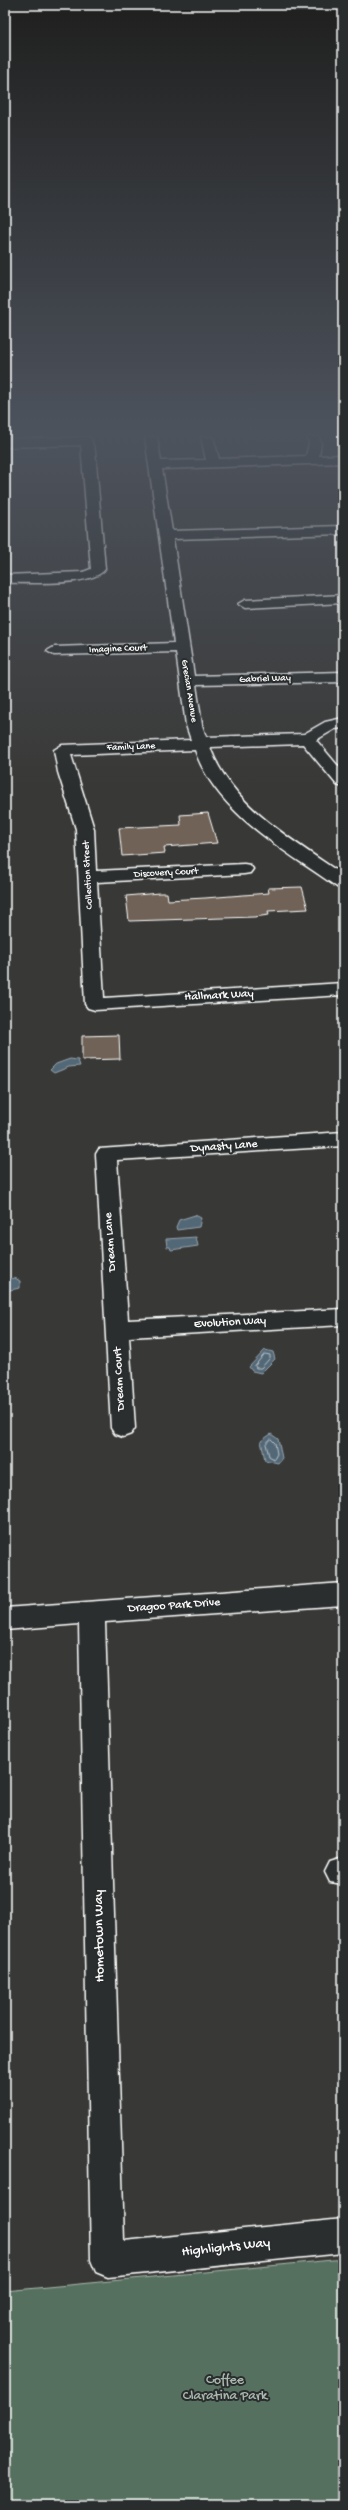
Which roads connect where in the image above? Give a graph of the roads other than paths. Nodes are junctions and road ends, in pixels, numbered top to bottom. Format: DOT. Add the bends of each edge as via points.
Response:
graph roads {
  1 [pos="97,554"];
  2 [pos="169,554"];
  3 [pos="5,579"];
  4 [pos="343,599"];
  5 [pos="245,604"];
  6 [pos="183,647"];
  7 [pos="54,651"];
  8 [pos="343,677"];
  9 [pos="188,681"];
  10 [pos="343,723"];
  11 [pos="307,739"];
  12 [pos="199,744"];
  13 [pos="62,750"];
  14 [pos="343,782"];
  15 [pos="244,868"];
  16 [pos="88,877"];
  17 [pos="342,881"];
  18 [pos="343,989"];
  19 [pos="95,1004"];
  20 [pos="343,1139"];
  21 [pos="106,1154"];
  22 [pos="343,1317"];
  23 [pos="117,1330"];
  24 [pos="123,1428"];
  25 [pos="343,1594"];
  26 [pos="92,1612"];
  27 [pos="5,1619"];
  28 [pos="343,2236"];
  29 [pos="108,2260"];
  1 -- 3 [label="street" via="98,569 84,576"];
  2 -- 6 [label="street, Grecian Avenue"];
  4 -- 5 [label="street"];
  6 -- 7 [label="street, Imagine Court"];
  6 -- 9 [label="street, Grecian Avenue"];
  8 -- 9 [label="street, Gabriel Way"];
  9 -- 12 [label="street, Grecian Avenue"];
  10 -- 11 [label="street" via="331,726"];
  11 -- 12 [label="street, Family Lane"];
  11 -- 14 [label="street"];
  12 -- 13 [label="street, Family Lane"];
  12 -- 17 [label="street, Grecian Avenue" via="218,780 250,815"];
  13 -- 16 [label="street, Collection Street" via="68,783 85,829"];
  15 -- 16 [label="street, Discovery Court"];
  16 -- 19 [label="street, Collection Street"];
  18 -- 19 [label="street, Hallmark Way"];
  20 -- 21 [label="street, Dynasty Lane"];
  21 -- 23 [label="street, Dream Lane"];
  22 -- 23 [label="street, Evolution Way"];
  23 -- 24 [label="street, Dream Court"];
  25 -- 26 [label="street, Dragoo Park Drive"];
  26 -- 27 [label="street, Dragoo Park Drive"];
  26 -- 29 [label="street, Hometown Way"];
  28 -- 29 [label="street, Highlights Way"];
}
